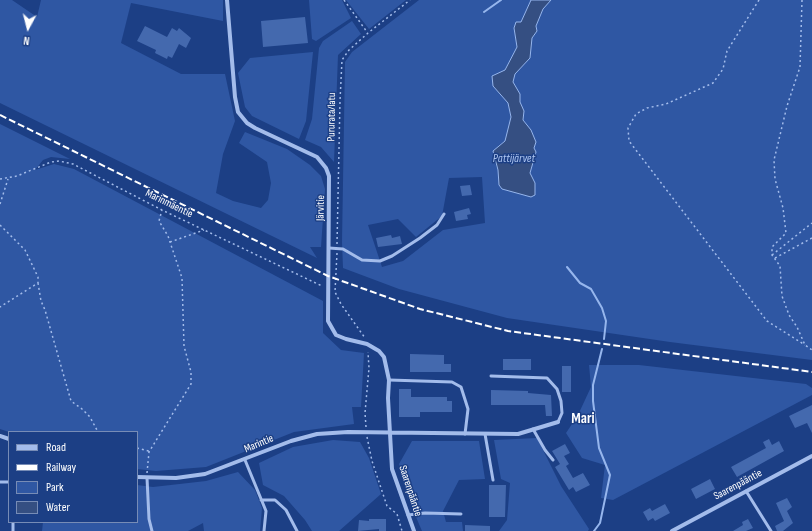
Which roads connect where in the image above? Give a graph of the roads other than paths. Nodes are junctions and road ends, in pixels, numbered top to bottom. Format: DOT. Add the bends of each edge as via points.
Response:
graph roads {
  1 [pos="227,0"];
  2 [pos="444,214"];
  3 [pos="329,248"];
  4 [pos="491,376"];
  5 [pos="389,380"];
  6 [pos="558,422"];
  7 [pos="533,430"];
  8 [pos="390,433"];
  9 [pos="465,434"];
  10 [pos="485,434"];
  11 [pos="812,456"];
  12 [pos="245,460"];
  13 [pos="553,460"];
  14 [pos="138,477"];
  15 [pos="147,478"];
  16 [pos="492,480"];
  17 [pos="746,491"];
  18 [pos="261,500"];
  19 [pos="461,514"];
  20 [pos="408,515"];
  21 [pos="152,531"];
  22 [pos="264,531"];
  23 [pos="297,531"];
  24 [pos="414,531"];
  25 [pos="672,531"];
  26 [pos="771,531"];
  1 -- 3 [label="street, Järvitie" via="238,112 254,128 312,153 326,168 330,182"];
  2 -- 3 [label="lane" via="437,225 420,238 380,261 362,260 343,249"];
  3 -- 5 [label="street, Järvitie" via="328,321 333,332 379,351 384,357"];
  4 -- 6 [label="lane" via="547,378 557,389 561,401 562,413"];
  5 -- 8 [label="street, Järvitie"];
  5 -- 9 [label="lane" via="452,382 461,387 468,409"];
  6 -- 7 [label="street, Marintie"];
  7 -- 10 [label="street, Marintie" via="518,434"];
  7 -- 13 [label="lane"];
  8 -- 9 [label="street, Marintie"];
  8 -- 12 [label="street, Marintie" via="332,432 310,436"];
  8 -- 20 [label="street, Saarenpääntie" via="393,474"];
  9 -- 10 [label="street, Marintie"];
  10 -- 16 [label="lane"];
  11 -- 17 [label="street, Saarenpääntie"];
  12 -- 15 [label="street, Marintie" via="191,477"];
  12 -- 18 [label="lane"];
  14 -- 15 [label="street, Marintie"];
  15 -- 21 [label="lane"];
  17 -- 25 [label="street, Saarenpääntie"];
  17 -- 26 [label="lane"];
  18 -- 22 [label="lane" via="266,511"];
  18 -- 23 [label="lane" via="275,500 286,510"];
  19 -- 20 [label="lane"];
  20 -- 24 [label="street, Saarenpääntie"];
}
